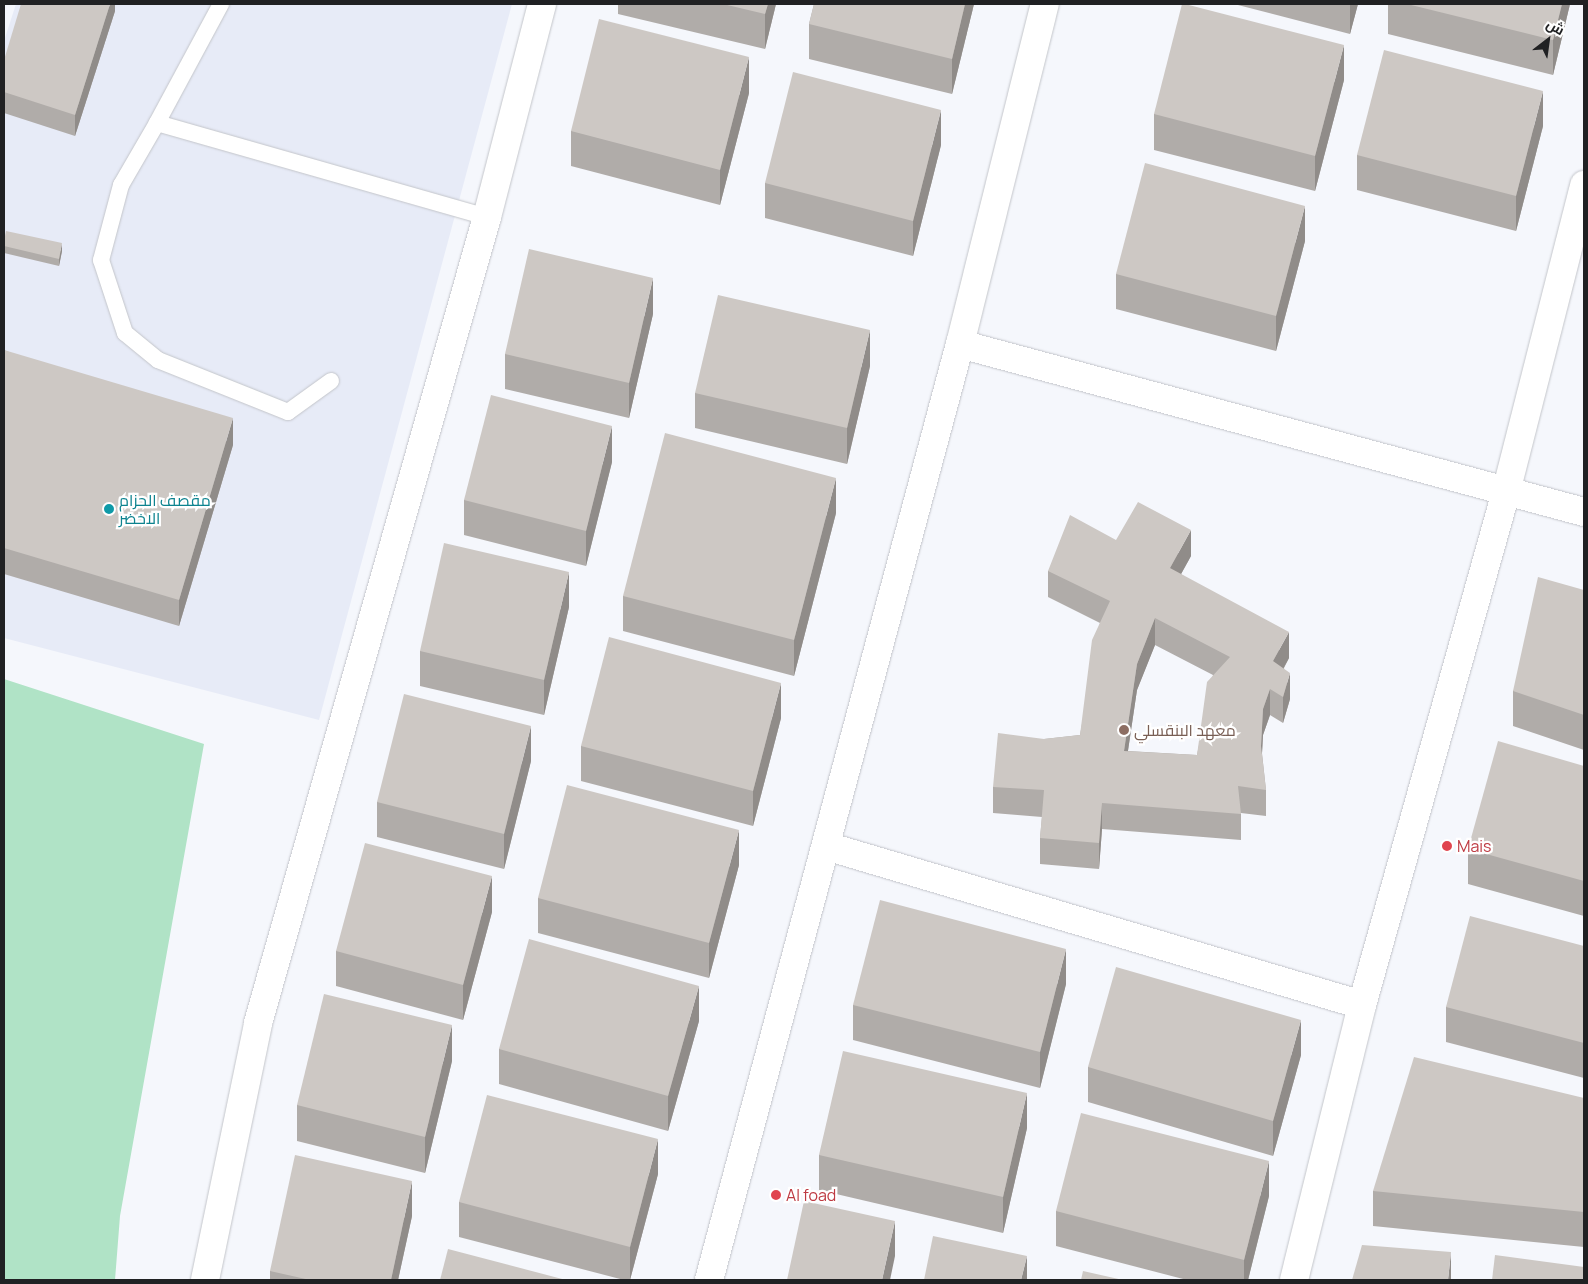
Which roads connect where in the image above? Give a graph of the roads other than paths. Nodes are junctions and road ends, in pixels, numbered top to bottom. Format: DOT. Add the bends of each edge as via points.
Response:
graph roads {
  1 [pos="221,4"];
  2 [pos="542,4"];
  3 [pos="1046,4"];
  4 [pos="157,123"];
  5 [pos="1584,185"];
  6 [pos="487,218"];
  7 [pos="960,344"];
  8 [pos="331,381"];
  9 [pos="1506,492"];
  10 [pos="1584,512"];
  11 [pos="826,846"];
  12 [pos="1362,1005"];
  13 [pos="205,1280"];
  14 [pos="709,1280"];
  15 [pos="1294,1280"];
  1 -- 4 [label="lane"];
  2 -- 6 [label="street"];
  3 -- 7 [label="street"];
  4 -- 6 [label="lane"];
  4 -- 8 [label="lane" via="121,185 101,260 125,333 158,360 288,412"];
  5 -- 9 [label="street"];
  6 -- 13 [label="street" via="258,1023"];
  7 -- 9 [label="street"];
  7 -- 11 [label="street"];
  9 -- 10 [label="street"];
  9 -- 12 [label="street"];
  11 -- 12 [label="street"];
  11 -- 14 [label="street"];
  12 -- 15 [label="street"];
}
